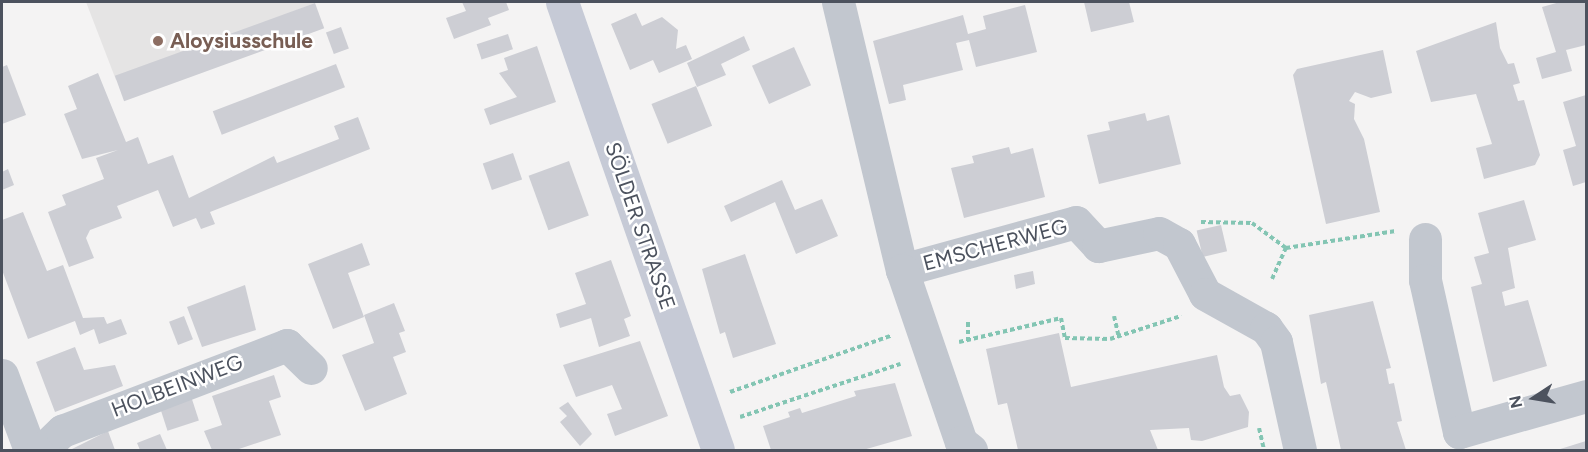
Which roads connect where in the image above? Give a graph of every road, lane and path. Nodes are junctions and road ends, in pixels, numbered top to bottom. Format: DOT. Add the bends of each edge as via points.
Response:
graph roads {
  1 [pos="562,2"];
  2 [pos="838,2"];
  3 [pos="1160,232"];
  4 [pos="1425,239"];
  5 [pos="1286,248"];
  6 [pos="902,270"];
  7 [pos="1272,279"];
  8 [pos="1190,315"];
  9 [pos="1114,316"];
  10 [pos="968,321"];
  11 [pos="918,325"];
  12 [pos="1119,337"];
  13 [pos="968,340"];
  14 [pos="917,366"];
  15 [pos="311,368"];
  16 [pos="2,375"];
  17 [pos="1587,396"];
  18 [pos="1257,419"];
  19 [pos="710,426"];
  20 [pos="30,450"];
  21 [pos="42,450"];
  22 [pos="971,450"];
  23 [pos="1264,450"];
  24 [pos="1300,450"];
  1 -- 19 [label="street, SÖLDER STRASSE"];
  2 -- 6 [label="street, EMSCHERWEG"];
  3 -- 5 [label="path" via="1236,219 1252,223"];
  3 -- 6 [label="street, EMSCHERWEG" via="1098,246 1076,222"];
  3 -- 24 [label="street" via="1179,244 1205,294 1266,328 1276,342"];
  4 -- 5 [label="path" via="1392,230"];
  4 -- 17 [label="street" via="1425,280 1459,432"];
  5 -- 7 [label="path"];
  6 -- 11 [label="street, EMSCHERWEG"];
  8 -- 12 [label="path"];
  9 -- 12 [label="path"];
  10 -- 13 [label="path"];
  11 -- 14 [label="street, EMSCHERWEG"];
  11 -- 19 [label="path"];
  12 -- 13 [label="path" via="1065,338 1061,318"];
  13 -- 14 [label="path"];
  14 -- 19 [label="path" via="900,364"];
  14 -- 22 [label="street, EMSCHERWEG" via="961,442"];
  15 -- 21 [label="street, HOLBEINWEG" via="287,345 62,431"];
  16 -- 20 [label="street"];
  18 -- 23 [label="path"];
}
